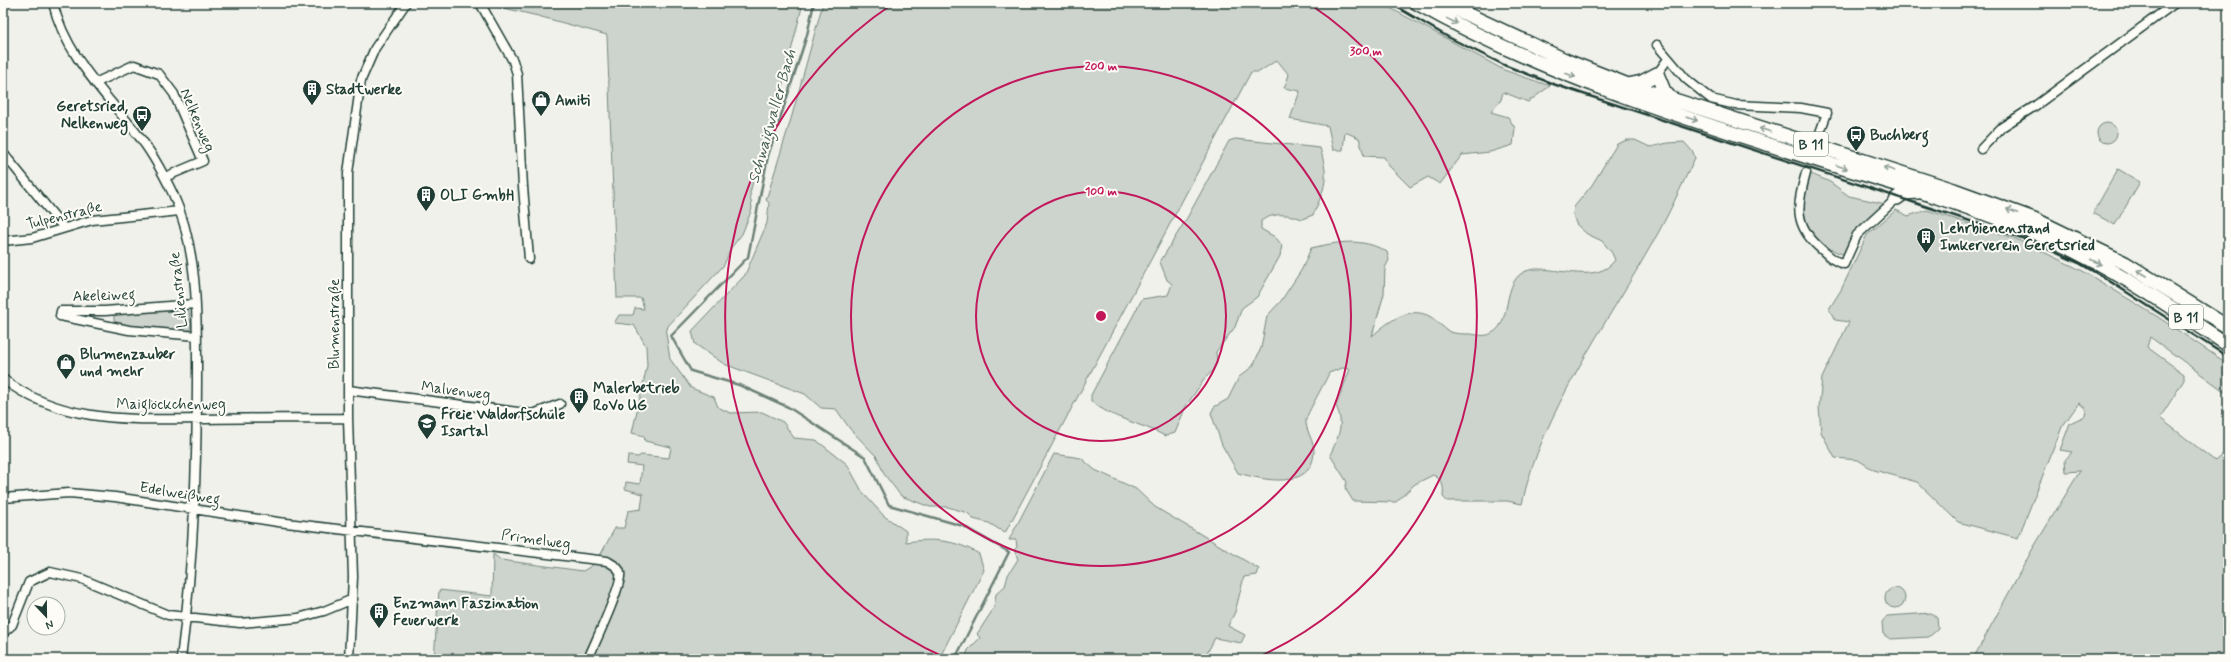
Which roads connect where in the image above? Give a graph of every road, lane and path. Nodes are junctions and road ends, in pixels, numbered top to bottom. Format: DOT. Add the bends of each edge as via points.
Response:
graph roads {
  1 [pos="53,3"];
  2 [pos="406,3"];
  3 [pos="480,3"];
  4 [pos="1417,3"];
  5 [pos="1443,3"];
  6 [pos="2175,3"];
  7 [pos="1658,45"];
  8 [pos="1668,59"];
  9 [pos="1657,74"];
  10 [pos="95,83"];
  11 [pos="1628,85"];
  12 [pos="1673,101"];
  13 [pos="1818,138"];
  14 [pos="1981,149"];
  15 [pos="3,153"];
  16 [pos="1806,173"];
  17 [pos="165,178"];
  18 [pos="1889,182"];
  19 [pos="1922,192"];
  20 [pos="1897,198"];
  21 [pos="180,211"];
  22 [pos="64,228"];
  23 [pos="3,241"];
  24 [pos="530,259"];
  25 [pos="195,304"];
  26 [pos="2228,327"];
  27 [pos="197,336"];
  28 [pos="2228,345"];
  29 [pos="3,378"];
  30 [pos="348,390"];
  31 [pos="560,404"];
  32 [pos="348,418"];
  33 [pos="197,419"];
  34 [pos="3,498"];
  35 [pos="193,510"];
  36 [pos="352,530"];
  37 [pos="353,599"];
  38 [pos="186,616"];
  39 [pos="3,633"];
  40 [pos="181,659"];
  41 [pos="349,659"];
  42 [pos="588,659"];
  1 -- 10 [label="street, Lilienstraße" via="69,43"];
  2 -- 30 [label="street, Blumenstraße" via="375,48 361,80 358,94 348,173"];
  3 -- 24 [label="street" via="513,61 517,74 522,187"];
  4 -- 18 [label="main road, B 11, one-way" via="1501,45 1610,90 1722,130"];
  5 -- 11 [label="main road, B 11" via="1567,61"];
  6 -- 14 [label="street" via="2035,106 2002,127"];
  7 -- 8 [label="street"];
  8 -- 9 [label="street"];
  8 -- 13 [label="street" via="1686,79 1711,99 1736,105 1801,108 1827,113"];
  9 -- 11 [label="main road" via="1642,82"];
  9 -- 12 [label="main road" via="1662,87"];
  10 -- 17 [label="street, Lilienstraße" via="138,134"];
  10 -- 17 [label="street, Nelkenweg" via="134,66 159,74 174,94 203,161"];
  11 -- 12 [label="main road, B 11"];
  26 -- 12 [label="main road, B 11, one-way" via="2130,267 2034,219 1946,188"];
  15 -- 22 [label="street"];
  16 -- 20 [label="street" via="1799,198 1798,212 1802,228 1812,241 1837,262 1844,264 1857,235"];
  17 -- 21 [label="street, Lilienstraße"];
  18 -- 19 [label="main road, B 11"];
  18 -- 20 [label="main road" via="1897,190"];
  19 -- 20 [label="main road" via="1904,193"];
  19 -- 28 [label="main road, B 11, one-way" via="1996,217 2061,244 2117,273"];
  21 -- 22 [label="street, Tulpenstraße" via="92,220"];
  21 -- 25 [label="street, Lilienstraße" via="190,254"];
  22 -- 23 [label="street, Tulpenstraße" via="23,240"];
  25 -- 27 [label="street, Lilienstraße"];
  25 -- 27 [label="street, Akeleiweg" via="106,311 61,311 60,316 129,330"];
  27 -- 33 [label="street, Lilienstraße"];
  29 -- 33 [label="street, Maiglöckchenweg" via="36,398 78,414 109,418"];
  30 -- 31 [label="street, Malvenweg" via="533,414"];
  30 -- 32 [label="street, Blumenstraße"];
  32 -- 33 [label="street, Maiglöckchenweg"];
  32 -- 36 [label="street, Blumenstraße"];
  33 -- 35 [label="street, Lilienstraße"];
  34 -- 35 [label="street, Edelweißweg" via="69,493 115,497"];
  35 -- 36 [label="street, Edelweißweg"];
  35 -- 38 [label="street, Lilienstraße"];
  36 -- 37 [label="street, Blumenstraße"];
  36 -- 42 [label="street, Primelweg" via="611,563 620,571 619,581"];
  37 -- 38 [label="street" via="309,615 258,622 227,622"];
  37 -- 41 [label="street, Blumenstraße"];
  38 -- 39 [label="street" via="168,615 82,579 50,572 29,582 12,625"];
  38 -- 40 [label="street, Lilienstraße"];
}
